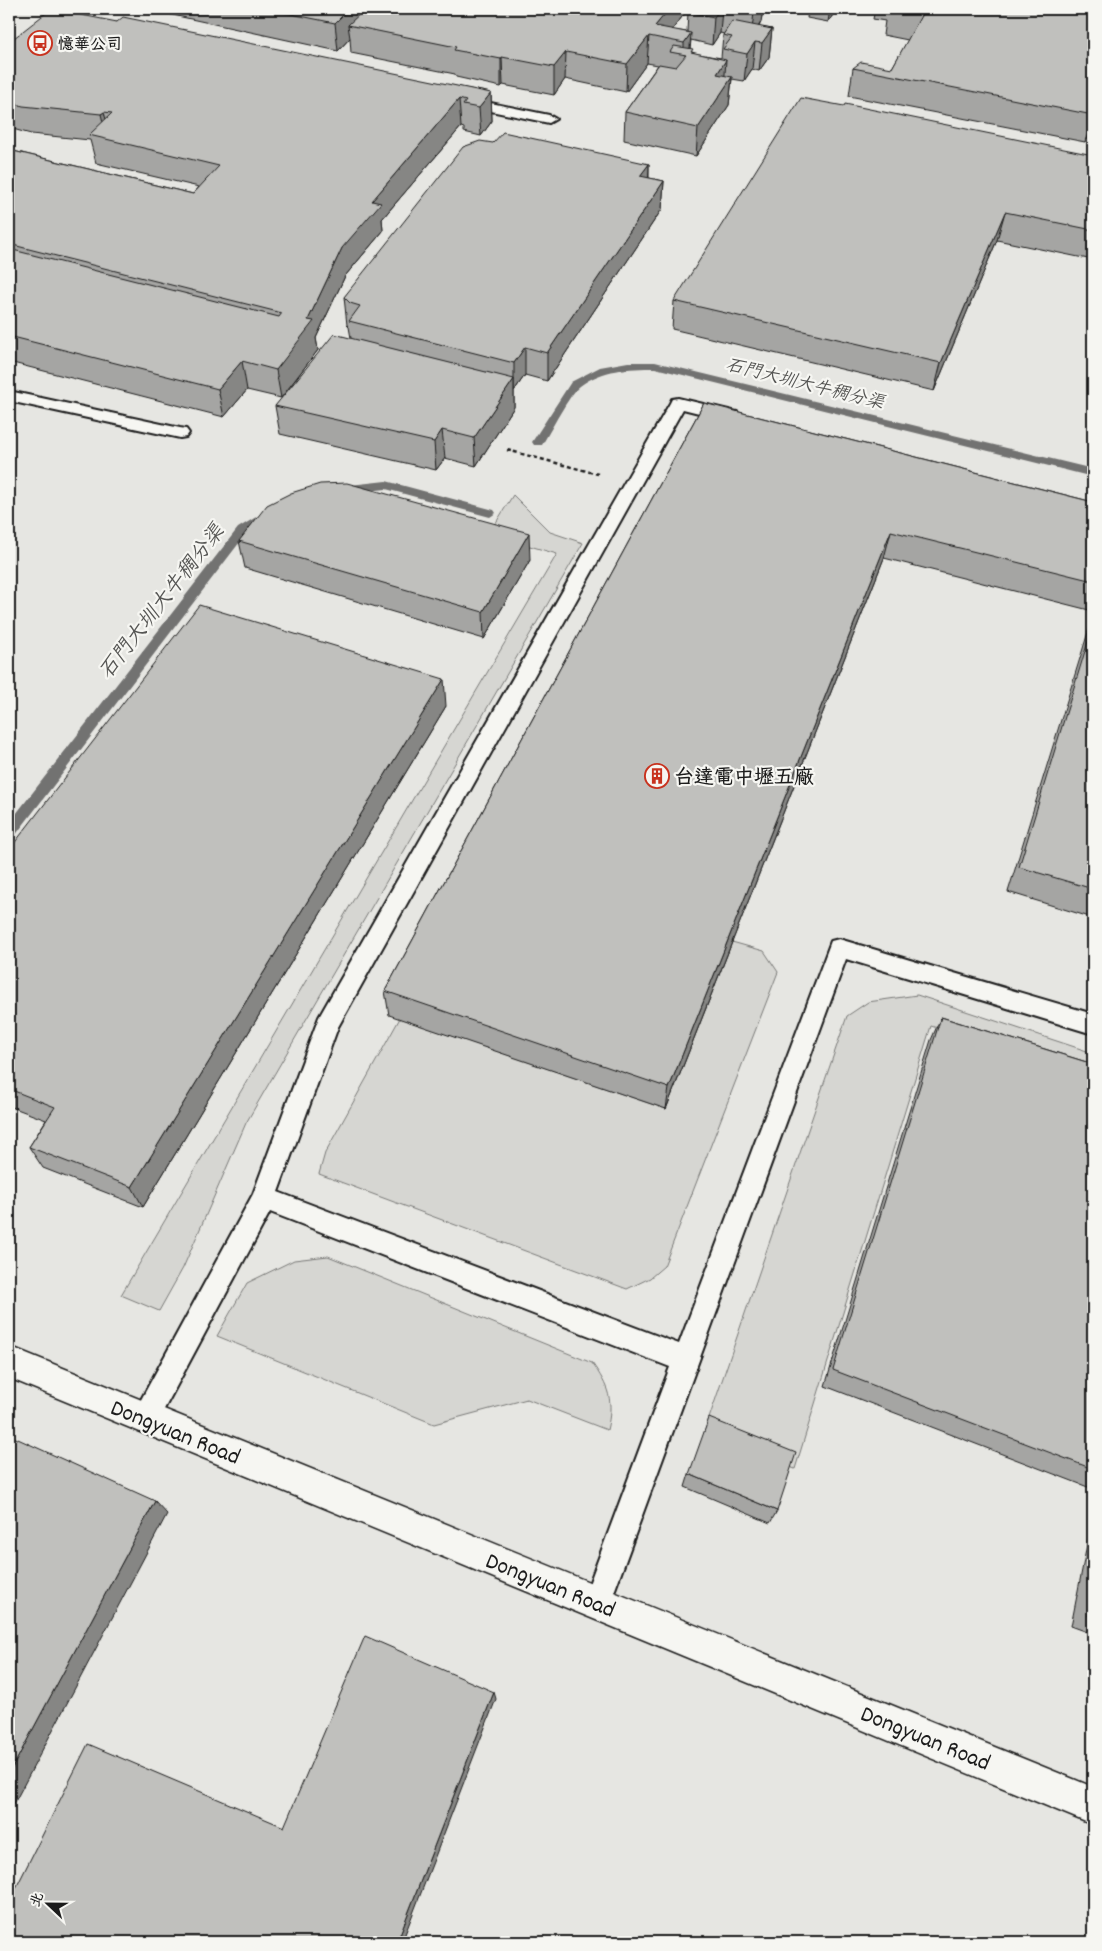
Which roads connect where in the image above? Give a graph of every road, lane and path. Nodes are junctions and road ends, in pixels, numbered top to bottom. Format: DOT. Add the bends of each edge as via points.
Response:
graph roads {
  1 [pos="452,99"];
  2 [pos="549,120"];
  3 [pos="9,396"];
  4 [pos="746,420"];
  5 [pos="180,433"];
  6 [pos="507,450"];
  7 [pos="633,484"];
  8 [pos="1093,1024"];
  9 [pos="264,1198"];
  10 [pos="686,1360"];
  11 [pos="9,1362"];
  12 [pos="144,1418"];
  13 [pos="596,1602"];
  14 [pos="1093,1806"];
  1 -- 2 [label="lane"];
  3 -- 5 [label="lane"];
  4 -- 7 [label="lane" via="678,403"];
  6 -- 7 [label="path"];
  7 -- 9 [label="lane" via="327,1024"];
  8 -- 10 [label="lane" via="839,948"];
  9 -- 10 [label="lane"];
  9 -- 12 [label="lane"];
  10 -- 13 [label="lane"];
  11 -- 12 [label="street, Dongyuan Road"];
  12 -- 13 [label="street, Dongyuan Road"];
  13 -- 14 [label="street, Dongyuan Road"];
}
